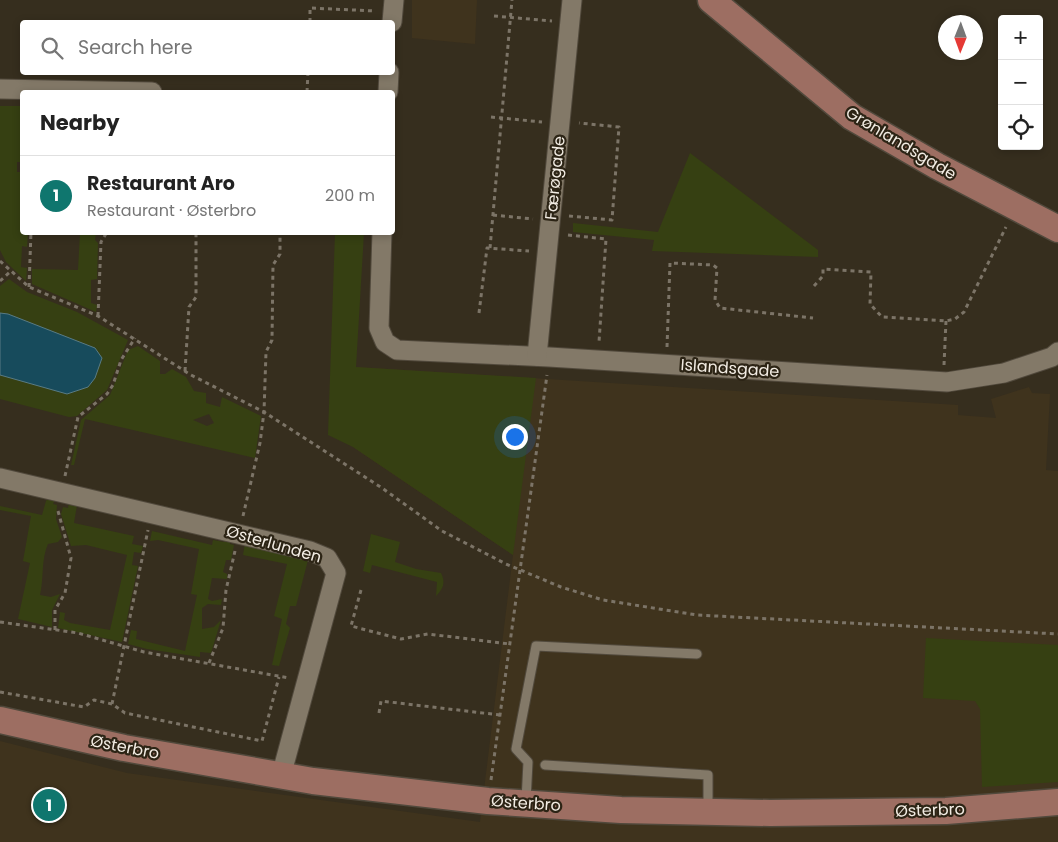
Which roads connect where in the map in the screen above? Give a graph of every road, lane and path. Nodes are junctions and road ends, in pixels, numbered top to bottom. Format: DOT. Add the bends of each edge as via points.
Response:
graph roads {
  1 [pos="512,0"];
  2 [pos="572,0"];
  3 [pos="724,7"];
  4 [pos="393,11"];
  5 [pos="494,16"];
  6 [pos="510,18"];
  7 [pos="310,20"];
  8 [pos="570,23"];
  9 [pos="308,75"];
  10 [pos="389,75"];
  11 [pos="0,89"];
  12 [pos="51,90"];
  13 [pos="307,90"];
  14 [pos="388,90"];
  15 [pos="491,117"];
  16 [pos="502,118"];
  17 [pos="560,122"];
  18 [pos="1016,207"];
  19 [pos="493,215"];
  20 [pos="551,223"];
  21 [pos="1058,229"];
  22 [pos="31,235"];
  23 [pos="105,235"];
  24 [pos="196,235"];
  25 [pos="280,235"];
  26 [pos="382,235"];
  27 [pos="490,248"];
  28 [pos="548,253"];
  29 [pos="0,261"];
  30 [pos="10,272"];
  31 [pos="0,280"];
  32 [pos="814,286"];
  33 [pos="29,287"];
  34 [pos="479,313"];
  35 [pos="98,316"];
  36 [pos="813,318"];
  37 [pos="946,321"];
  38 [pos="135,338"];
  39 [pos="1058,352"];
  40 [pos="543,356"];
  41 [pos="597,360"];
  42 [pos="666,364"];
  43 [pos="185,371"];
  44 [pos="943,381"];
  45 [pos="264,412"];
  46 [pos="0,478"];
  47 [pos="62,492"];
  48 [pos="152,513"];
  49 [pos="239,533"];
  50 [pos="520,570"];
  51 [pos="361,590"];
  52 [pos="0,622"];
  53 [pos="54,630"];
  54 [pos="1058,634"];
  55 [pos="510,644"];
  56 [pos="125,647"];
  57 [pos="698,654"];
  58 [pos="209,664"];
  59 [pos="279,677"];
  60 [pos="307,681"];
  61 [pos="0,692"];
  62 [pos="112,704"];
  63 [pos="379,713"];
  64 [pos="500,715"];
  65 [pos="0,720"];
  66 [pos="545,765"];
  67 [pos="281,776"];
  68 [pos="488,801"];
  69 [pos="1058,802"];
  70 [pos="526,803"];
  71 [pos="708,812"];
  1 -- 6 [label="path"];
  2 -- 8 [label="street, Færøgade"];
  3 -- 18 [label="street, Grønlandsgade" via="852,116"];
  4 -- 7 [label="path" via="310,8"];
  5 -- 6 [label="path"];
  6 -- 8 [label="path"];
  6 -- 16 [label="path"];
  8 -- 17 [label="street, Færøgade"];
  9 -- 13 [label="path"];
  10 -- 14 [label="street"];
  11 -- 12 [label="street"];
  15 -- 16 [label="path"];
  16 -- 17 [label="path"];
  16 -- 19 [label="path"];
  17 -- 20 [label="street, Færøgade"];
  17 -- 20 [label="path" via="619,127 612,220"];
  18 -- 21 [label="street, Grønlandsgade"];
  18 -- 37 [label="path" via="964,312"];
  19 -- 20 [label="path"];
  19 -- 27 [label="path"];
  20 -- 28 [label="street, Færøgade"];
  20 -- 41 [label="path" via="606,239"];
  22 -- 33 [label="path"];
  23 -- 35 [label="path" via="101,242"];
  24 -- 43 [label="path" via="196,297 189,307"];
  25 -- 45 [label="path" via="280,254 273,265 272,340 266,352"];
  26 -- 40 [label="street, Islandsgade" via="378,328 385,342 397,350"];
  27 -- 28 [label="path"];
  27 -- 34 [label="path" via="487,248"];
  28 -- 40 [label="street, Færøgade"];
  29 -- 30 [label="path"];
  30 -- 31 [label="path"];
  30 -- 33 [label="path"];
  32 -- 37 [label="path" via="823,276 824,269 871,272 870,304 882,317"];
  33 -- 35 [label="path"];
  35 -- 38 [label="path"];
  36 -- 42 [label="path" via="791,317 779,312 725,310 717,305 716,300 717,268 713,265 670,263"];
  37 -- 44 [label="path"];
  38 -- 43 [label="path"];
  38 -- 47 [label="path" via="107,394 78,418"];
  39 -- 44 [label="street, Islandsgade" via="1004,373"];
  40 -- 41 [label="street, Islandsgade"];
  40 -- 50 [label="path"];
  41 -- 42 [label="street, Islandsgade"];
  42 -- 44 [label="street, Islandsgade"];
  43 -- 45 [label="path"];
  45 -- 49 [label="path"];
  45 -- 50 [label="path" via="442,531"];
  46 -- 47 [label="street, Østerlunden"];
  47 -- 48 [label="street, Østerlunden"];
  47 -- 53 [label="path" via="58,512 71,558 65,593 55,610"];
  48 -- 49 [label="street, Østerlunden"];
  48 -- 56 [label="path"];
  49 -- 58 [label="path" via="226,590 223,628"];
  49 -- 60 [label="street, Østerlunden" via="327,558 336,574"];
  50 -- 54 [label="path" via="603,600 697,615"];
  50 -- 55 [label="path"];
  51 -- 55 [label="path" via="351,626 401,639 428,634"];
  52 -- 53 [label="path"];
  53 -- 56 [label="path" via="78,633"];
  55 -- 64 [label="path"];
  56 -- 58 [label="path"];
  56 -- 62 [label="path"];
  57 -- 70 [label="lane" via="536,646 516,749 528,762"];
  58 -- 59 [label="path"];
  59 -- 60 [label="path"];
  59 -- 62 [label="path" via="262,741 124,713"];
  60 -- 67 [label="street, Østerlunden"];
  61 -- 62 [label="path" via="84,707 94,700"];
  63 -- 64 [label="path" via="381,702"];
  64 -- 68 [label="path"];
  65 -- 67 [label="street, Østerbro" via="124,748"];
  66 -- 71 [label="lane" via="708,775"];
  67 -- 68 [label="street, Østerbro"];
  68 -- 70 [label="street, Østerbro"];
  69 -- 71 [label="street, Østerbro" via="946,811"];
  70 -- 71 [label="street, Østerbro"];
}
